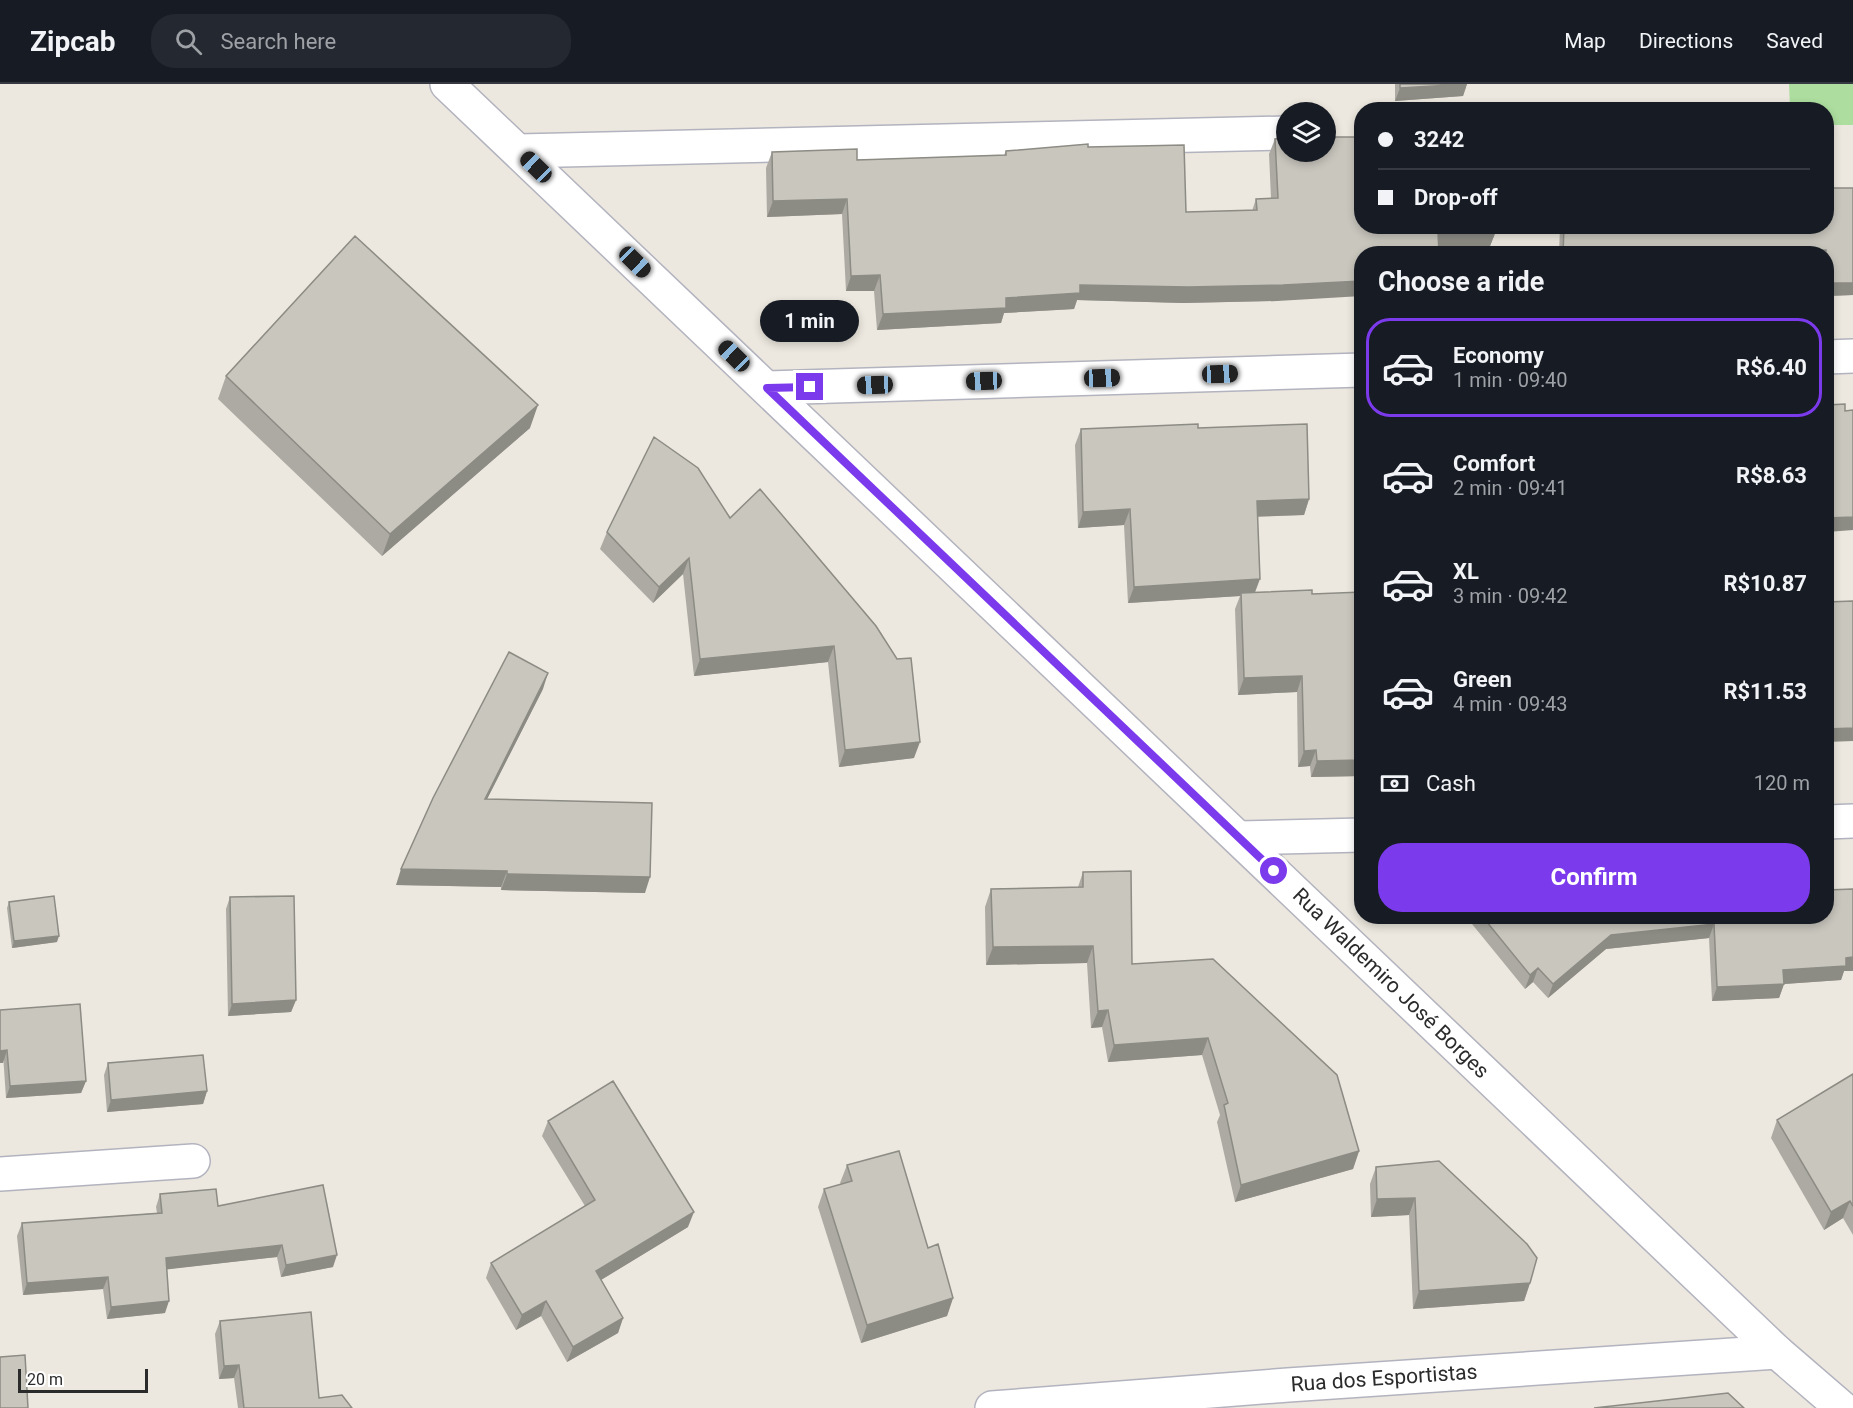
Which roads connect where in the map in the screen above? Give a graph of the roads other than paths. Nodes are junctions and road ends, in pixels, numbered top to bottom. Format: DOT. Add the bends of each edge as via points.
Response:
graph roads {
  1 [pos="447,84"];
  2 [pos="1276,133"];
  3 [pos="519,151"];
  4 [pos="1853,356"];
  5 [pos="1834,357"];
  6 [pos="1354,370"];
  7 [pos="767,388"];
  8 [pos="1853,821"];
  9 [pos="1834,822"];
  10 [pos="1354,835"];
  11 [pos="1239,838"];
  12 [pos="192,1161"];
  13 [pos="0,1174"];
  14 [pos="1777,1352"];
  15 [pos="1288,1385"];
  16 [pos="992,1408"];
  17 [pos="1312,1408"];
  18 [pos="1842,1408"];
  1 -- 3 [label="street, Rua Waldemiro José Borges"];
  2 -- 3 [label="street"];
  3 -- 7 [label="street, Rua Waldemiro José Borges"];
  4 -- 5 [label="street"];
  6 -- 7 [label="street"];
  7 -- 11 [label="street, Rua Waldemiro José Borges"];
  8 -- 9 [label="street"];
  10 -- 11 [label="street"];
  11 -- 14 [label="street, Rua Waldemiro José Borges"];
  12 -- 13 [label="street"];
  14 -- 15 [label="street, Rua dos Esportistas"];
  14 -- 18 [label="street, Rua Waldemiro José Borges"];
  15 -- 16 [label="street, Rua dos Esportistas"];
  15 -- 17 [label="street"];
}
